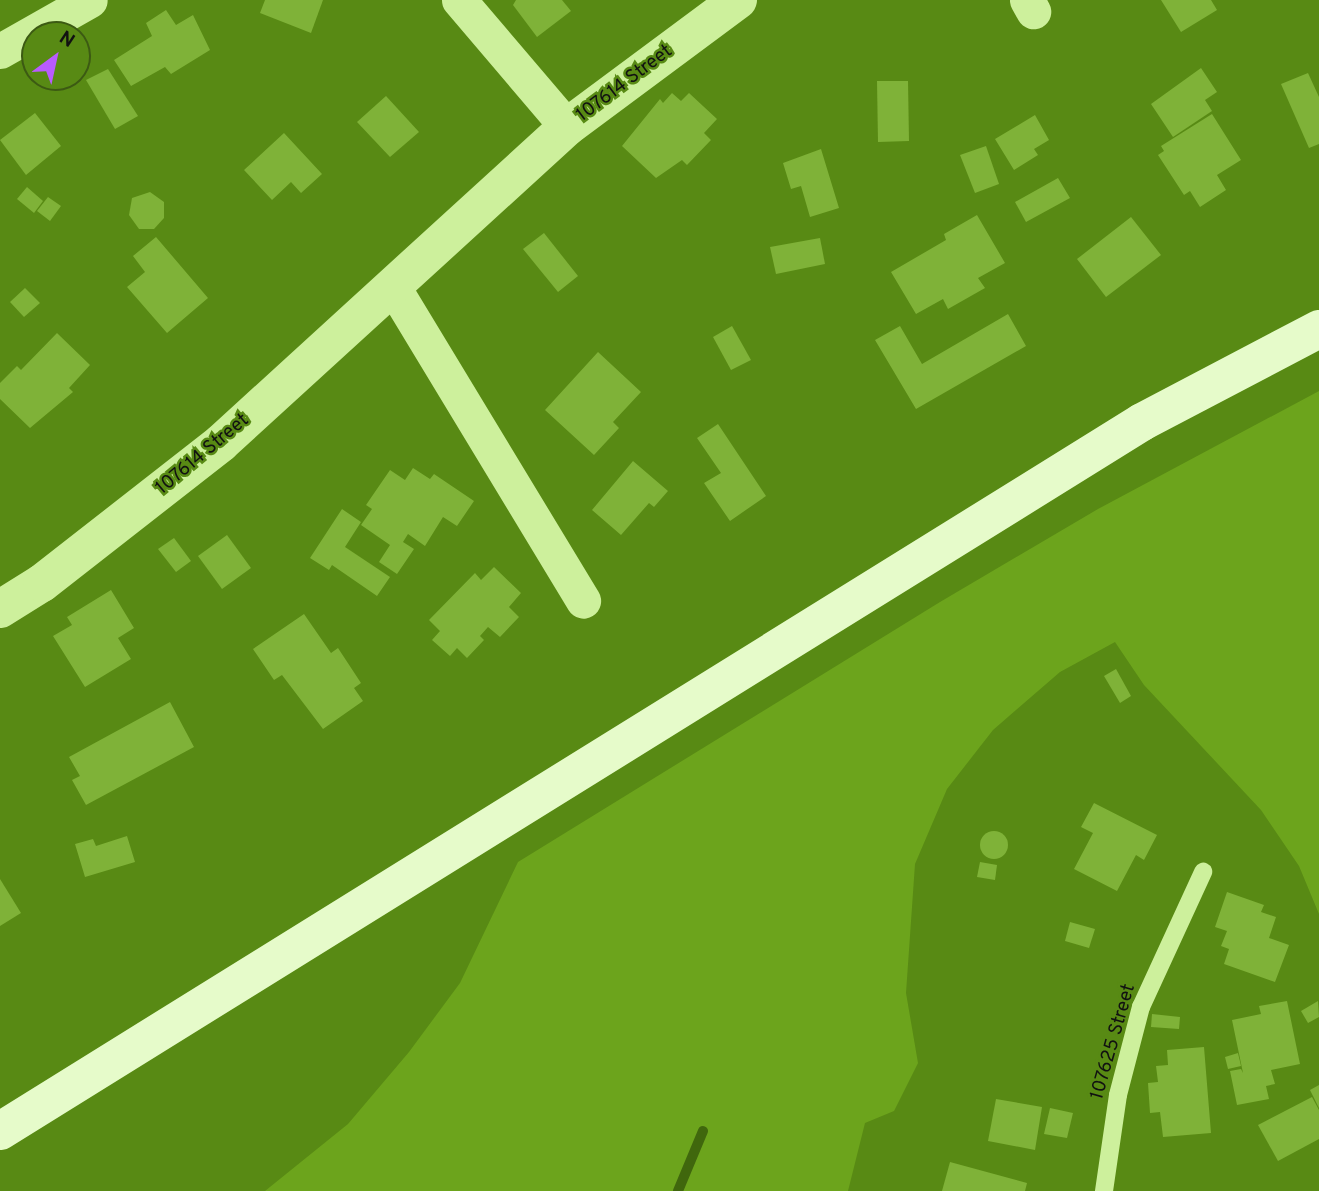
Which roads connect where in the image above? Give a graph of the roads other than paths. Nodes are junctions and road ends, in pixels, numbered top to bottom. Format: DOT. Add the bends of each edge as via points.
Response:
graph roads {
  1 [pos="90,0"];
  2 [pos="459,0"];
  3 [pos="738,0"];
  4 [pos="0,51"];
  5 [pos="567,127"];
  6 [pos="392,285"];
  7 [pos="1319,329"];
  8 [pos="583,601"];
  9 [pos="0,609"];
  10 [pos="1203,872"];
  11 [pos="0,1132"];
  12 [pos="1104,1191"];
  1 -- 4 [label="street"];
  2 -- 5 [label="street"];
  3 -- 5 [label="street, 107614 Street"];
  5 -- 6 [label="street, 107614 Street"];
  6 -- 8 [label="street"];
  6 -- 9 [label="street, 107614 Street" via="220,443 42,583"];
  7 -- 11 [label="main road" via="1142,422"];
  10 -- 12 [label="lane, 107625 Street" via="1141,1007 1118,1096"];
}
